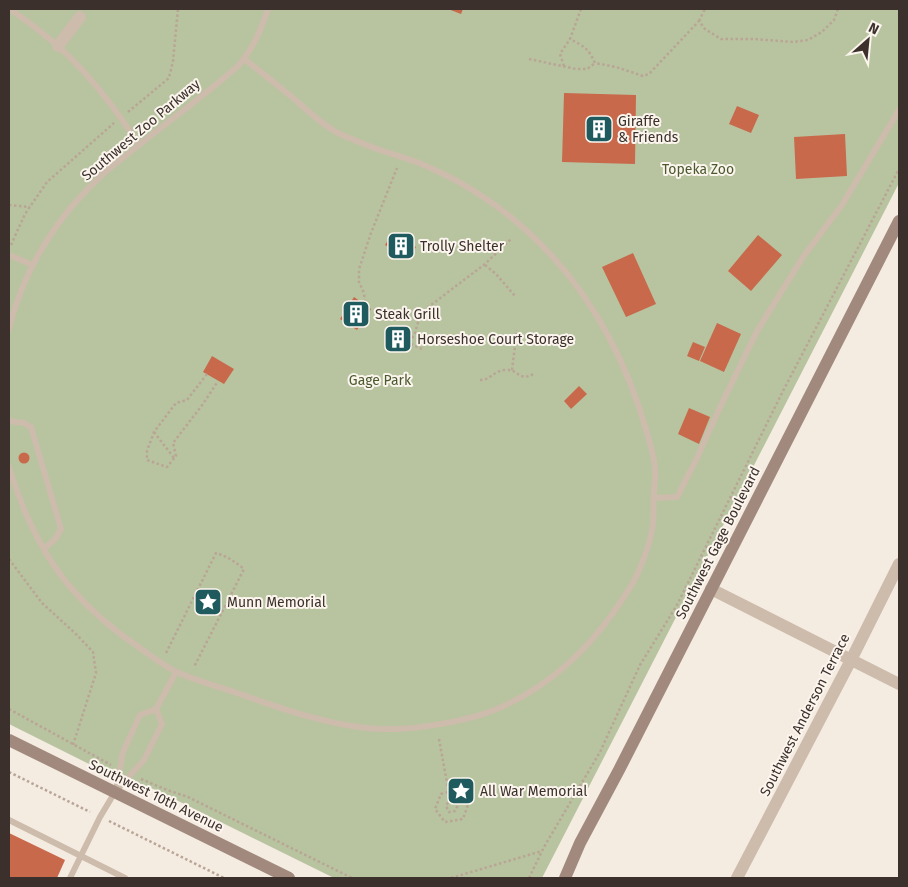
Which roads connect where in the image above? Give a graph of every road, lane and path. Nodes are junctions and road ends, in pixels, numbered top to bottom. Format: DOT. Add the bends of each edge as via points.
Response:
graph roads {
  1 [pos="10,9"];
  2 [pos="178,9"];
  3 [pos="268,9"];
  4 [pos="581,9"];
  5 [pos="706,9"];
  6 [pos="838,9"];
  7 [pos="80,17"];
  8 [pos="699,22"];
  9 [pos="570,40"];
  10 [pos="58,46"];
  11 [pos="244,59"];
  12 [pos="529,59"];
  13 [pos="596,63"];
  14 [pos="564,66"];
  15 [pos="899,110"];
  16 [pos="121,117"];
  17 [pos="139,145"];
  18 [pos="397,168"];
  19 [pos="899,169"];
  20 [pos="9,205"];
  21 [pos="30,207"];
  22 [pos="899,221"];
  23 [pos="512,238"];
  24 [pos="12,243"];
  25 [pos="9,255"];
  26 [pos="485,264"];
  27 [pos="33,265"];
  28 [pos="515,296"];
  29 [pos="365,302"];
  30 [pos="9,329"];
  31 [pos="516,330"];
  32 [pos="422,349"];
  33 [pos="512,370"];
  34 [pos="535,373"];
  35 [pos="207,374"];
  36 [pos="480,380"];
  37 [pos="218,381"];
  38 [pos="9,421"];
  39 [pos="154,432"];
  40 [pos="174,458"];
  41 [pos="9,467"];
  42 [pos="654,498"];
  43 [pos="44,549"];
  44 [pos="9,559"];
  45 [pos="899,564"];
  46 [pos="711,589"];
  47 [pos="166,653"];
  48 [pos="851,660"];
  49 [pos="194,667"];
  50 [pos="176,672"];
  51 [pos="899,684"];
  52 [pos="156,708"];
  53 [pos="9,709"];
  54 [pos="439,739"];
  55 [pos="9,740"];
  56 [pos="73,745"];
  57 [pos="120,770"];
  58 [pos="9,772"];
  59 [pos="131,774"];
  60 [pos="115,792"];
  61 [pos="448,792"];
  62 [pos="451,799"];
  63 [pos="100,817"];
  64 [pos="9,820"];
  65 [pos="542,851"];
  66 [pos="81,857"];
  67 [pos="273,875"];
  68 [pos="70,878"];
  69 [pos="125,878"];
  70 [pos="224,878"];
  71 [pos="289,878"];
  72 [pos="352,878"];
  73 [pos="451,878"];
  74 [pos="529,878"];
  75 [pos="565,878"];
  76 [pos="737,878"];
  1 -- 10 [label="lane"];
  2 -- 16 [label="path" via="169,78"];
  3 -- 11 [label="lane, Southwest Zoo Parkway" via="260,33"];
  4 -- 9 [label="path"];
  5 -- 8 [label="path"];
  6 -- 8 [label="path" via="834,20 822,32 808,40 794,42 721,39"];
  7 -- 10 [label="street"];
  8 -- 13 [label="path" via="649,74 643,76"];
  9 -- 13 [label="path" via="584,46"];
  9 -- 14 [label="path" via="560,54"];
  10 -- 16 [label="lane"];
  11 -- 17 [label="lane, Southwest Zoo Parkway"];
  11 -- 42 [label="lane" via="337,132 418,162 475,192 503,211 552,256 596,316 628,376 656,468"];
  12 -- 14 [label="path"];
  13 -- 14 [label="path" via="587,69"];
  15 -- 42 [label="lane" via="842,205 803,257 757,331 677,497"];
  16 -- 17 [label="lane"];
  16 -- 21 [label="path" via="47,182"];
  17 -- 27 [label="lane, Southwest Zoo Parkway" via="76,201 52,232"];
  18 -- 29 [label="path" via="359,270"];
  19 -- 65 [label="path" via="676,605 640,665 600,752"];
  20 -- 21 [label="path"];
  21 -- 24 [label="path"];
  22 -- 46 [label="main road, Southwest Gage Boulevard"];
  23 -- 26 [label="path"];
  25 -- 27 [label="lane"];
  26 -- 28 [label="path"];
  26 -- 32 [label="path" via="420,316 409,343"];
  27 -- 30 [label="lane, Southwest Zoo Parkway"];
  31 -- 33 [label="path"];
  33 -- 34 [label="path" via="523,377"];
  33 -- 36 [label="path" via="502,370"];
  35 -- 39 [label="path" via="187,400 176,403"];
  37 -- 40 [label="path" via="173,443"];
  38 -- 43 [label="lane" via="31,427 61,529"];
  39 -- 40 [label="path"];
  39 -- 40 [label="path" via="147,460 167,467"];
  41 -- 43 [label="lane" via="23,507"];
  42 -- 50 [label="lane" via="653,527 637,576 604,625 585,648 546,683 493,711 424,726 386,729 348,726 260,701"];
  43 -- 50 [label="lane" via="72,590 100,617"];
  44 -- 56 [label="path" via="42,603 93,652 96,673"];
  45 -- 48 [label="street, Southwest Anderson Terrace"];
  46 -- 48 [label="street"];
  46 -- 75 [label="main road, Southwest Gage Boulevard"];
  47 -- 49 [label="path" via="216,553 223,555 244,569"];
  48 -- 51 [label="street"];
  48 -- 76 [label="street, Southwest Anderson Terrace"];
  50 -- 52 [label="lane"];
  52 -- 57 [label="lane" via="140,715 123,752"];
  52 -- 59 [label="lane" via="162,724 144,760"];
  53 -- 56 [label="path"];
  54 -- 61 [label="path"];
  55 -- 60 [label="main road, Southwest 10th Avenue"];
  56 -- 57 [label="path"];
  57 -- 60 [label="lane"];
  58 -- 63 [label="path"];
  59 -- 60 [label="lane"];
  59 -- 72 [label="path" via="188,797"];
  60 -- 63 [label="lane"];
  60 -- 67 [label="main road, Southwest 10th Avenue"];
  61 -- 61 [label="path" via="440,794 435,809 445,822 463,819 469,802 458,790"];
  61 -- 62 [label="path" via="450,799 446,806 449,812 455,811 458,805"];
  63 -- 66 [label="lane"];
  63 -- 70 [label="path"];
  64 -- 66 [label="lane"];
  65 -- 73 [label="path"];
  65 -- 74 [label="path"];
  66 -- 68 [label="lane"];
  66 -- 69 [label="lane"];
  67 -- 71 [label="main road, Southwest 10th Avenue"];
}
